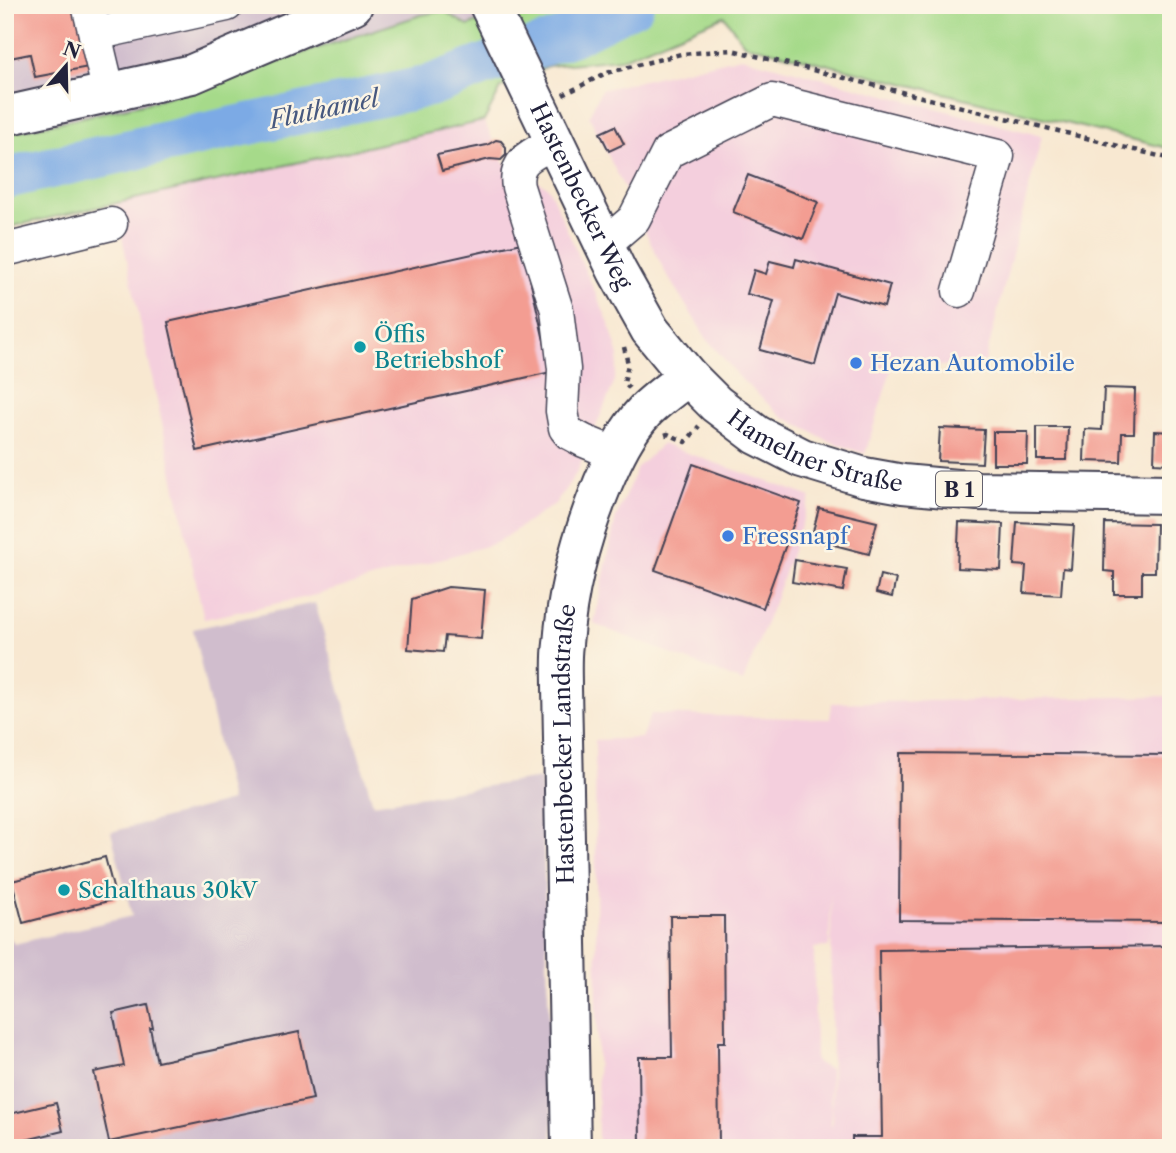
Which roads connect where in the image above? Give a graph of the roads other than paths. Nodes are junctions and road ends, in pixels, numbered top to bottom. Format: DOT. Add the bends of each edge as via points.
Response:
graph roads {
  1 [pos="227,5"];
  2 [pos="353,5"];
  3 [pos="491,10"];
  4 [pos="91,19"];
  5 [pos="109,93"];
  6 [pos="5,116"];
  7 [pos="556,142"];
  8 [pos="111,224"];
  9 [pos="605,244"];
  10 [pos="5,250"];
  11 [pos="960,290"];
  12 [pos="688,376"];
  13 [pos="616,454"];
  14 [pos="1171,494"];
  15 [pos="570,1148"];
  1 -- 4 [label="lane"];
  2 -- 5 [label="main road" via="192,74"];
  3 -- 7 [label="main road, Hastenbecker Weg / B 1"];
  4 -- 5 [label="lane"];
  5 -- 6 [label="main road"];
  7 -- 9 [label="main road, Hastenbecker Weg / B 1"];
  7 -- 13 [label="lane" via="526,158 516,174 518,187 556,310 565,428"];
  8 -- 10 [label="lane"];
  9 -- 11 [label="lane" via="634,219 668,152 772,100 998,156"];
  9 -- 12 [label="main road, Hastenbecker Weg / B 1" via="650,330"];
  12 -- 13 [label="main road, Hastenbecker Landstraße" via="646,410"];
  12 -- 14 [label="main road, Hamelner Straße / B 1" via="757,435 802,458 864,477 978,491"];
  13 -- 15 [label="main road, Hastenbecker Landstraße" via="581,548 562,645"];
}
